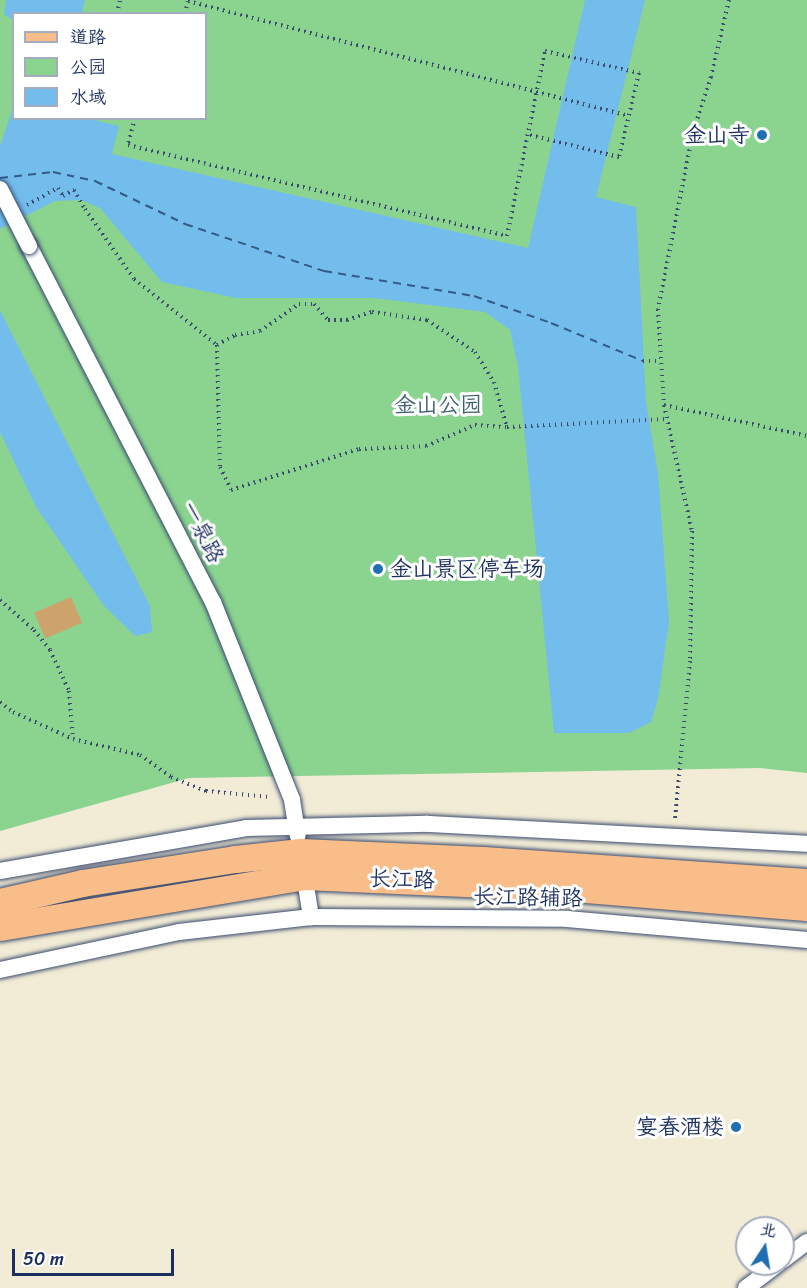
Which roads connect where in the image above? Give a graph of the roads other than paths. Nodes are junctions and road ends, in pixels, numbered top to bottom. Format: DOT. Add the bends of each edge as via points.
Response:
graph roads {
  1 [pos="0,189"];
  2 [pos="807,844"];
  3 [pos="301,852"];
  4 [pos="0,871"];
  5 [pos="807,882"];
  6 [pos="0,902"];
  7 [pos="807,907"];
  8 [pos="311,917"];
  9 [pos="0,927"];
  10 [pos="807,940"];
  11 [pos="0,970"];
  12 [pos="762,1276"];
  13 [pos="746,1288"];
  1 -- 3 [label="street, 一泉路, bridge" via="213,602 292,800"];
  2 -- 3 [label="street" via="428,824"];
  3 -- 4 [label="street" via="246,828"];
  3 -- 5 [label="main road, 长江路"];
  3 -- 6 [label="main road, 长江路" via="105,880"];
  3 -- 7 [label="main road, 长江路" via="563,887"];
  3 -- 8 [label="street, 一泉路"];
  3 -- 9 [label="main road, 长江路"];
  8 -- 10 [label="street, 长江路辅路" via="567,919"];
  8 -- 11 [label="street, 长江路辅路" via="179,932"];
  12 -- 13 [label="street"];
}
